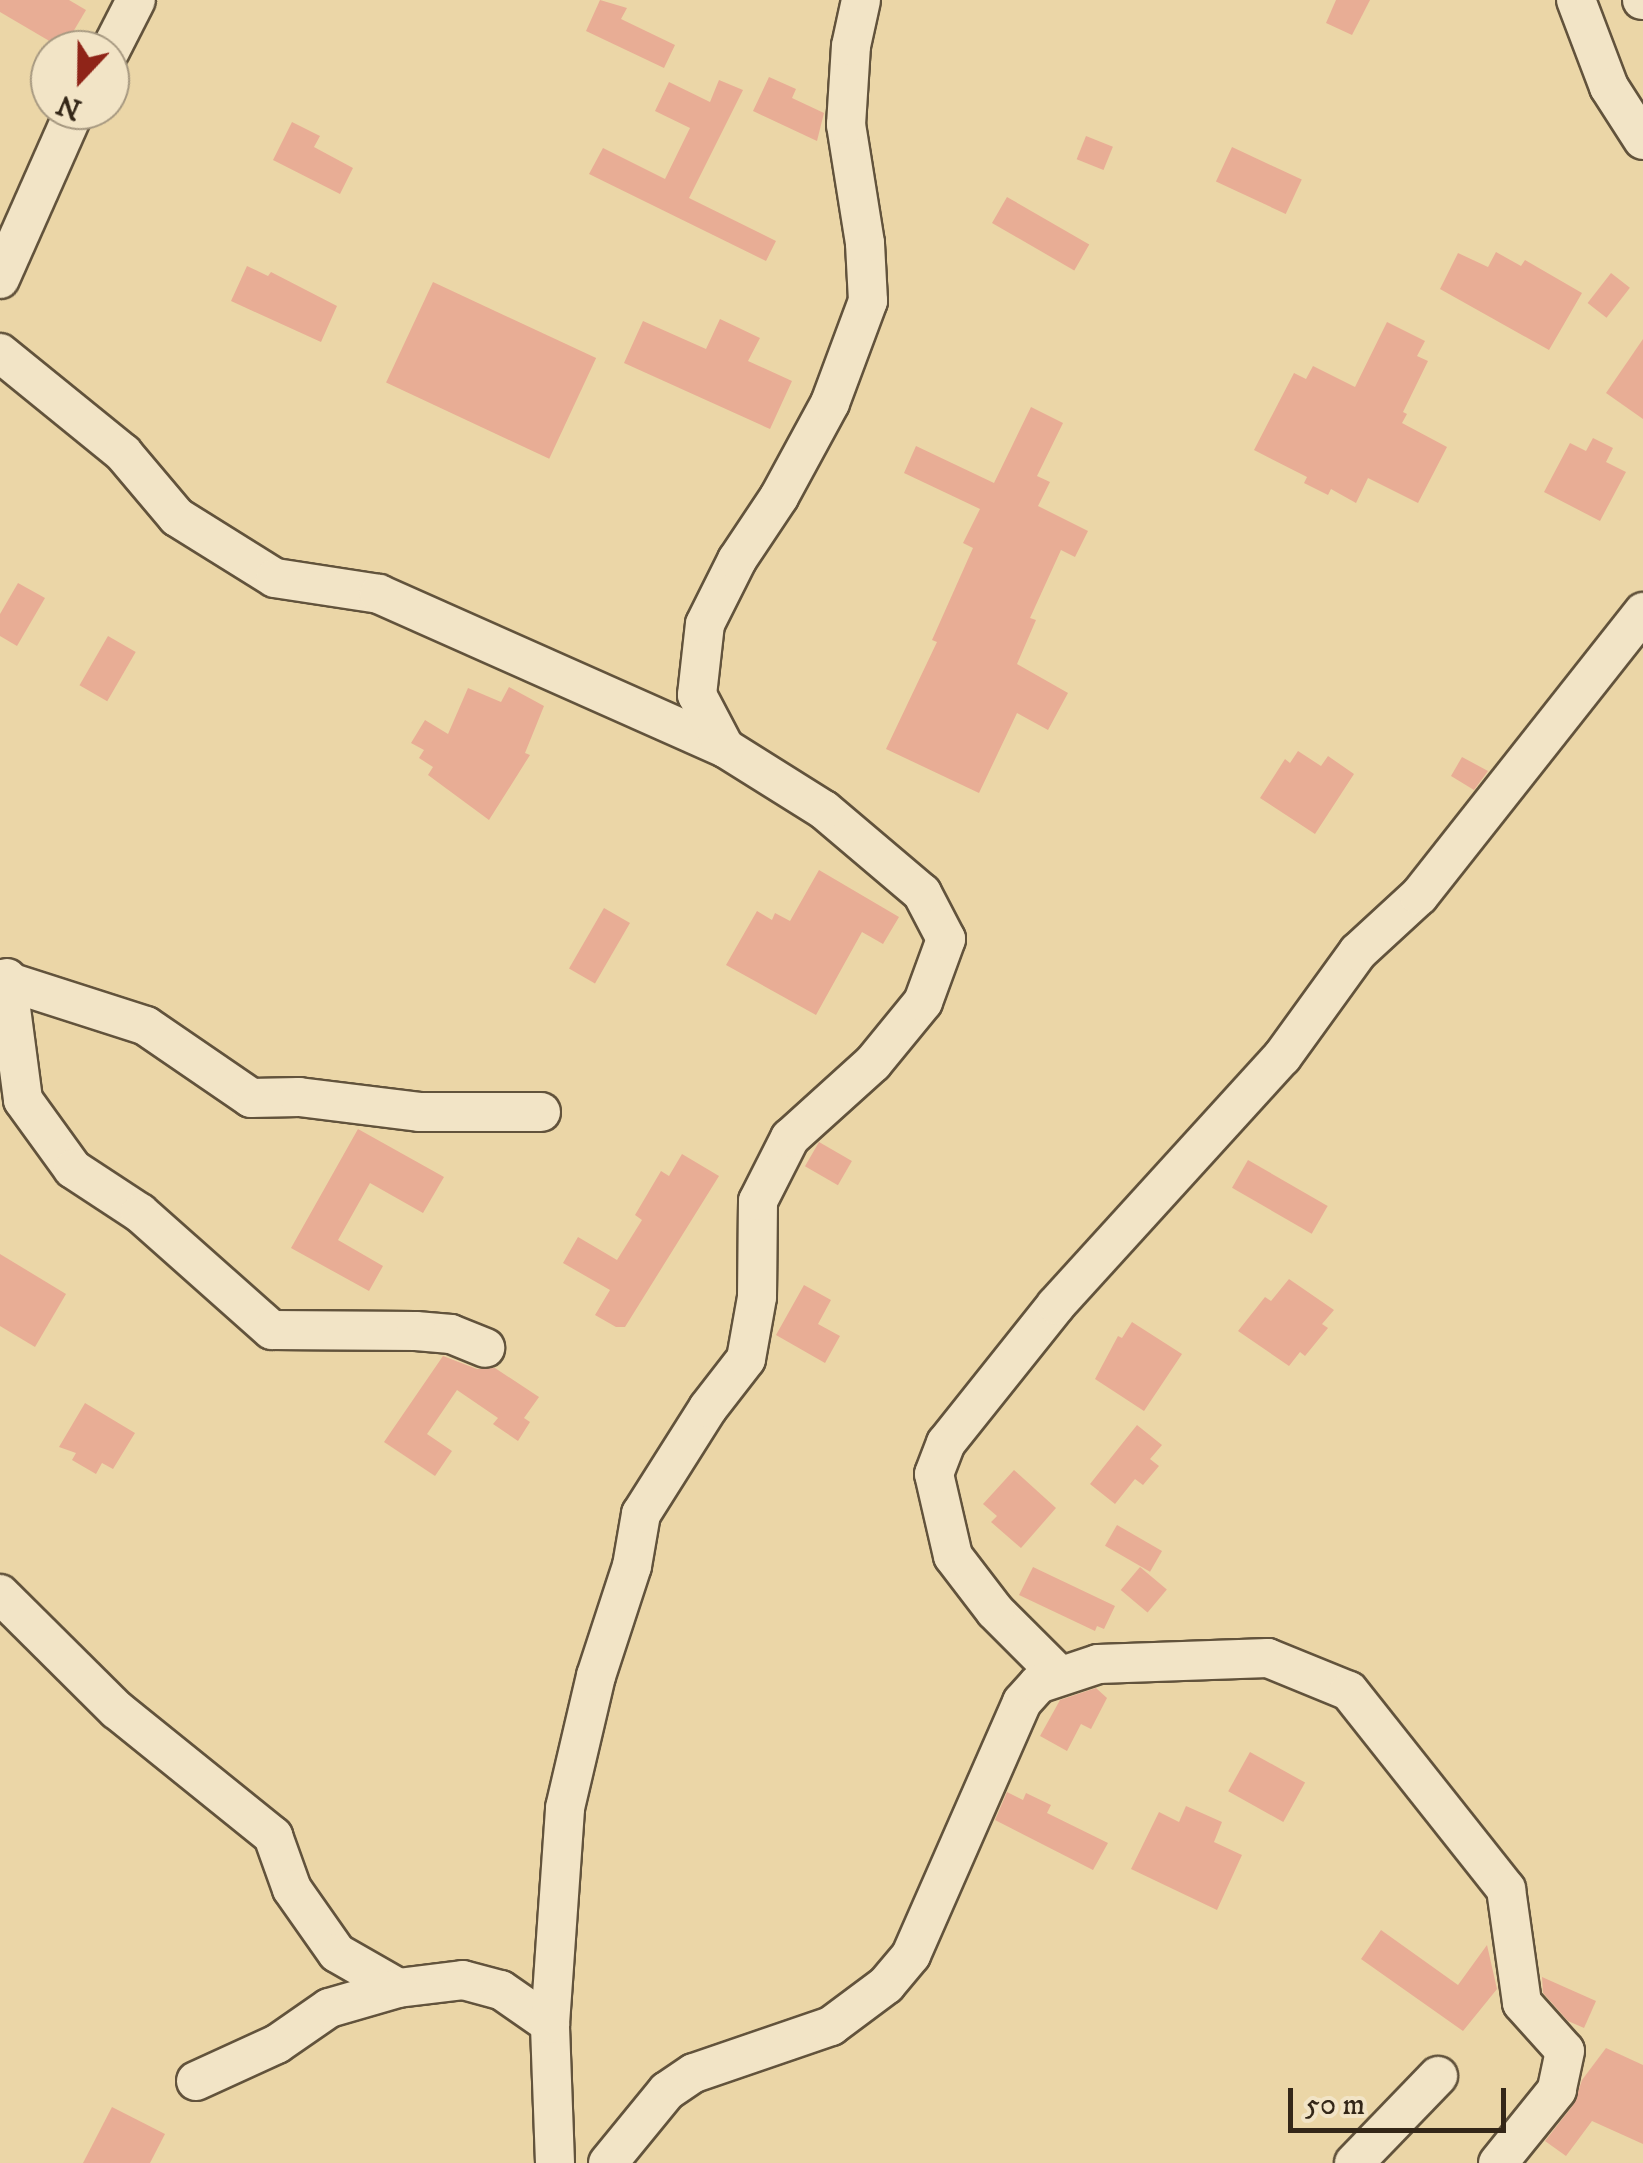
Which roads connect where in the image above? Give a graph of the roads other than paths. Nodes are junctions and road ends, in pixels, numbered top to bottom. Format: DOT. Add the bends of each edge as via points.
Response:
graph roads {
  1 [pos="136,0"];
  2 [pos="861,0"];
  3 [pos="1576,0"];
  4 [pos="121,30"];
  5 [pos="66,130"];
  6 [pos="1643,140"];
  7 [pos="0,279"];
  8 [pos="0,352"];
  9 [pos="1643,612"];
  10 [pos="725,748"];
  11 [pos="4,979"];
  12 [pos="540,1112"];
  13 [pos="484,1348"];
  14 [pos="0,1594"];
  15 [pos="1058,1674"];
  16 [pos="398,1988"];
  17 [pos="550,2024"];
  18 [pos="1438,2076"];
  19 [pos="196,2082"];
  20 [pos="555,2163"];
  21 [pos="608,2163"];
  22 [pos="1354,2163"];
  23 [pos="1498,2163"];
  1 -- 4 [label="street"];
  2 -- 10 [label="street" via="846,126 868,301 830,404 705,624 697,695"];
  3 -- 6 [label="street" via="1609,88"];
  5 -- 7 [label="street"];
  8 -- 10 [label="street" via="123,453 177,517 274,578 379,594"];
  9 -- 15 [label="street" via="1494,808 1420,896 1358,952 1282,1057 1056,1305 946,1443 934,1474 953,1556 994,1610"];
  10 -- 17 [label="street" via="824,810 922,894 946,939 923,1002 873,1063 790,1138 758,1200 757,1296 746,1359 641,1514 565,1808"];
  11 -- 12 [label="street" via="146,1026 251,1098 419,1112"];
  11 -- 13 [label="street" via="23,1100 72,1169 140,1213 272,1330 416,1331 450,1334"];
  14 -- 16 [label="street" via="117,1710 274,1836 292,1889 337,1953"];
  15 -- 21 [label="street" via="1022,1702 932,1914 912,1955 886,1985 831,2026 694,2073 668,2091"];
  15 -- 23 [label="street" via="1098,1664 1268,1658 1349,1691 1506,1888 1522,2003 1566,2051 1558,2090"];
  16 -- 17 [label="street" via="463,1980 501,1990"];
  16 -- 19 [label="street" via="329,2008 277,2044"];
  17 -- 20 [label="street"];
  18 -- 22 [label="street"];
}
